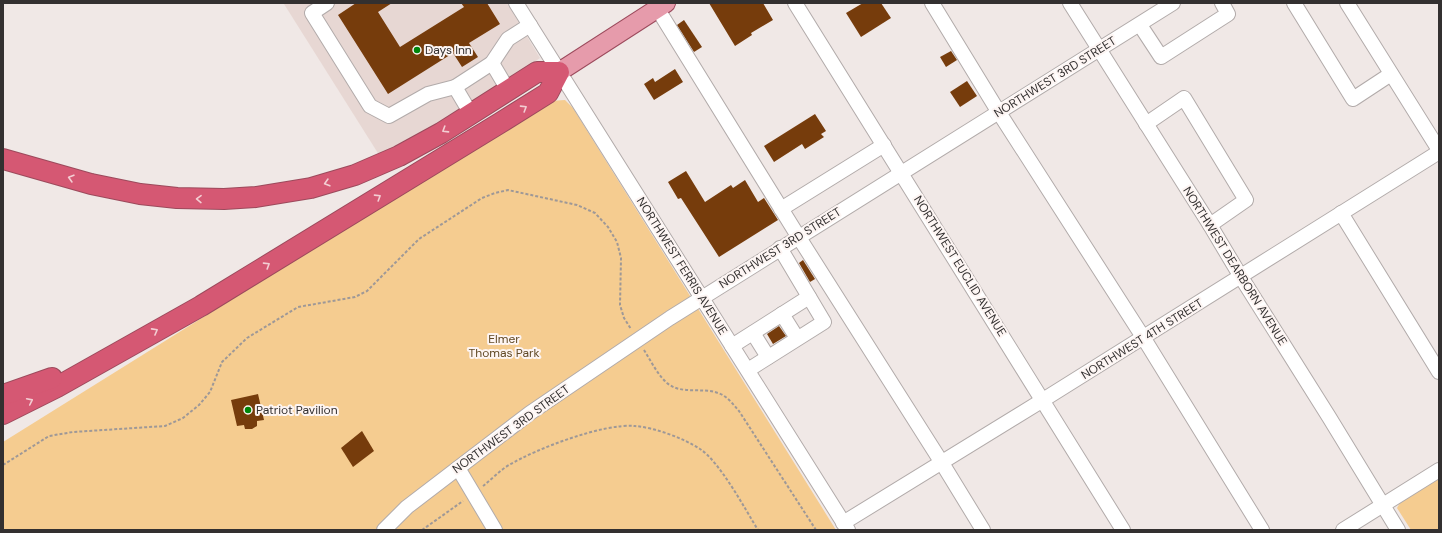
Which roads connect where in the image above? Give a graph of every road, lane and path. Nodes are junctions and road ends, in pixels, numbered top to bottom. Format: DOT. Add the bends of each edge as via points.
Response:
graph roads {
  1 [pos="327,3"];
  2 [pos="516,3"];
  3 [pos="795,3"];
  4 [pos="932,3"];
  5 [pos="1070,3"];
  6 [pos="1173,3"];
  7 [pos="1222,3"];
  8 [pos="1294,3"];
  9 [pos="1347,3"];
  10 [pos="661,6"];
  11 [pos="530,25"];
  12 [pos="1140,25"];
  13 [pos="1098,49"];
  14 [pos="492,63"];
  15 [pos="559,72"];
  16 [pos="1391,74"];
  17 [pos="455,87"];
  18 [pos="508,90"];
  19 [pos="998,111"];
  20 [pos="471,114"];
  21 [pos="1146,124"];
  22 [pos="884,145"];
  23 [pos="1439,151"];
  24 [pos="3,159"];
  25 [pos="901,173"];
  26 [pos="781,209"];
  27 [pos="1341,213"];
  28 [pos="1210,225"];
  29 [pos="798,236"];
  30 [pos="780,248"];
  31 [pos="1241,277"];
  32 [pos="702,297"];
  33 [pos="809,297"];
  34 [pos="782,314"];
  35 [pos="753,332"];
  36 [pos="1143,337"];
  37 [pos="798,338"];
  38 [pos="637,340"];
  39 [pos="732,346"];
  40 [pos="121,350"];
  41 [pos="768,357"];
  42 [pos="748,370"];
  43 [pos="1439,372"];
  44 [pos="3,395"];
  45 [pos="1044,400"];
  46 [pos="3,414"];
  47 [pos="942,463"];
  48 [pos="3,465"];
  49 [pos="458,468"];
  50 [pos="1439,470"];
  51 [pos="474,494"];
  52 [pos="1382,506"];
  53 [pos="845,526"];
  54 [pos="384,530"];
  55 [pos="422,530"];
  56 [pos="495,530"];
  57 [pos="758,530"];
  58 [pos="816,530"];
  59 [pos="983,530"];
  60 [pos="1123,530"];
  61 [pos="1262,530"];
  62 [pos="1343,530"];
  63 [pos="1398,530"];
  1 -- 17 [label="street" via="312,13 370,106 389,116 428,94"];
  2 -- 11 [label="street, NORTHWEST FERRIS AVENUE"];
  3 -- 22 [label="street, NORTHWEST EUCLID AVENUE"];
  4 -- 19 [label="street"];
  5 -- 13 [label="street, NORTHWEST DEARBORN AVENUE"];
  6 -- 12 [label="street, NORTHWEST 3RD STREET"];
  7 -- 12 [label="street" via="1228,14 1161,57"];
  8 -- 16 [label="street" via="1353,99"];
  9 -- 16 [label="street"];
  10 -- 15 [label="main road"];
  10 -- 26 [label="street"];
  11 -- 14 [label="street" via="508,39"];
  11 -- 15 [label="street, NORTHWEST FERRIS AVENUE"];
  12 -- 13 [label="street, NORTHWEST 3RD STREET"];
  13 -- 19 [label="street, NORTHWEST 3RD STREET"];
  13 -- 21 [label="street, NORTHWEST DEARBORN AVENUE"];
  14 -- 17 [label="street"];
  14 -- 18 [label="street"];
  15 -- 18 [label="highway" via="537,72"];
  15 -- 32 [label="street, NORTHWEST FERRIS AVENUE"];
  40 -- 15 [label="highway, one-way" via="201,306 548,93"];
  16 -- 23 [label="street"];
  17 -- 20 [label="street"];
  18 -- 20 [label="highway"];
  19 -- 25 [label="street, NORTHWEST 3RD STREET"];
  19 -- 36 [label="street"];
  20 -- 24 [label="highway, one-way" via="399,156 355,175 311,188 256,197 177,198 140,194 91,184"];
  21 -- 28 [label="street, NORTHWEST DEARBORN AVENUE"];
  21 -- 28 [label="street" via="1184,98 1246,200"];
  22 -- 25 [label="street, NORTHWEST EUCLID AVENUE"];
  22 -- 26 [label="street"];
  23 -- 27 [label="street, NORTHWEST 4TH STREET"];
  25 -- 29 [label="street, NORTHWEST 3RD STREET"];
  25 -- 45 [label="street, NORTHWEST EUCLID AVENUE"];
  26 -- 29 [label="street"];
  27 -- 31 [label="street, NORTHWEST 4TH STREET"];
  27 -- 43 [label="street"];
  28 -- 31 [label="street, NORTHWEST DEARBORN AVENUE"];
  29 -- 30 [label="street, NORTHWEST 3RD STREET"];
  29 -- 47 [label="street"];
  30 -- 32 [label="street, NORTHWEST 3RD STREET"];
  30 -- 33 [label="street"];
  31 -- 36 [label="street, NORTHWEST 4TH STREET"];
  31 -- 52 [label="street, NORTHWEST DEARBORN AVENUE" via="1330,417"];
  32 -- 38 [label="street, NORTHWEST 3RD STREET"];
  32 -- 39 [label="street, NORTHWEST FERRIS AVENUE"];
  33 -- 34 [label="street"];
  33 -- 37 [label="street" via="824,322"];
  34 -- 35 [label="street"];
  34 -- 37 [label="street"];
  35 -- 39 [label="street"];
  35 -- 41 [label="street"];
  36 -- 45 [label="street, NORTHWEST 4TH STREET"];
  36 -- 61 [label="street"];
  37 -- 41 [label="street"];
  38 -- 48 [label="path" via="624,318 620,305 621,258 617,242 608,227 595,213 577,204 508,190 482,198 419,239 367,291 355,297 298,307 247,338 222,362 210,392 200,405 183,418 165,426 49,436"];
  38 -- 49 [label="street, NORTHWEST 3RD STREET" via="530,413"];
  38 -- 58 [label="path" via="668,384 680,390 717,393 729,400 739,411"];
  39 -- 42 [label="street, NORTHWEST FERRIS AVENUE"];
  40 -- 44 [label="highway"];
  46 -- 40 [label="highway, one-way" via="57,388"];
  41 -- 42 [label="street"];
  42 -- 53 [label="street, NORTHWEST FERRIS AVENUE"];
  45 -- 47 [label="street, NORTHWEST 4TH STREET"];
  45 -- 60 [label="street, NORTHWEST EUCLID AVENUE"];
  47 -- 53 [label="street, NORTHWEST 4TH STREET"];
  47 -- 59 [label="street"];
  49 -- 51 [label="street"];
  49 -- 54 [label="street, NORTHWEST 3RD STREET" via="407,507"];
  50 -- 52 [label="street"];
  51 -- 55 [label="path"];
  51 -- 56 [label="street"];
  51 -- 57 [label="path" via="508,466 540,451 610,427 635,426 667,433 701,449 718,466"];
  52 -- 62 [label="street"];
  52 -- 63 [label="street, NORTHWEST DEARBORN AVENUE"];
}
